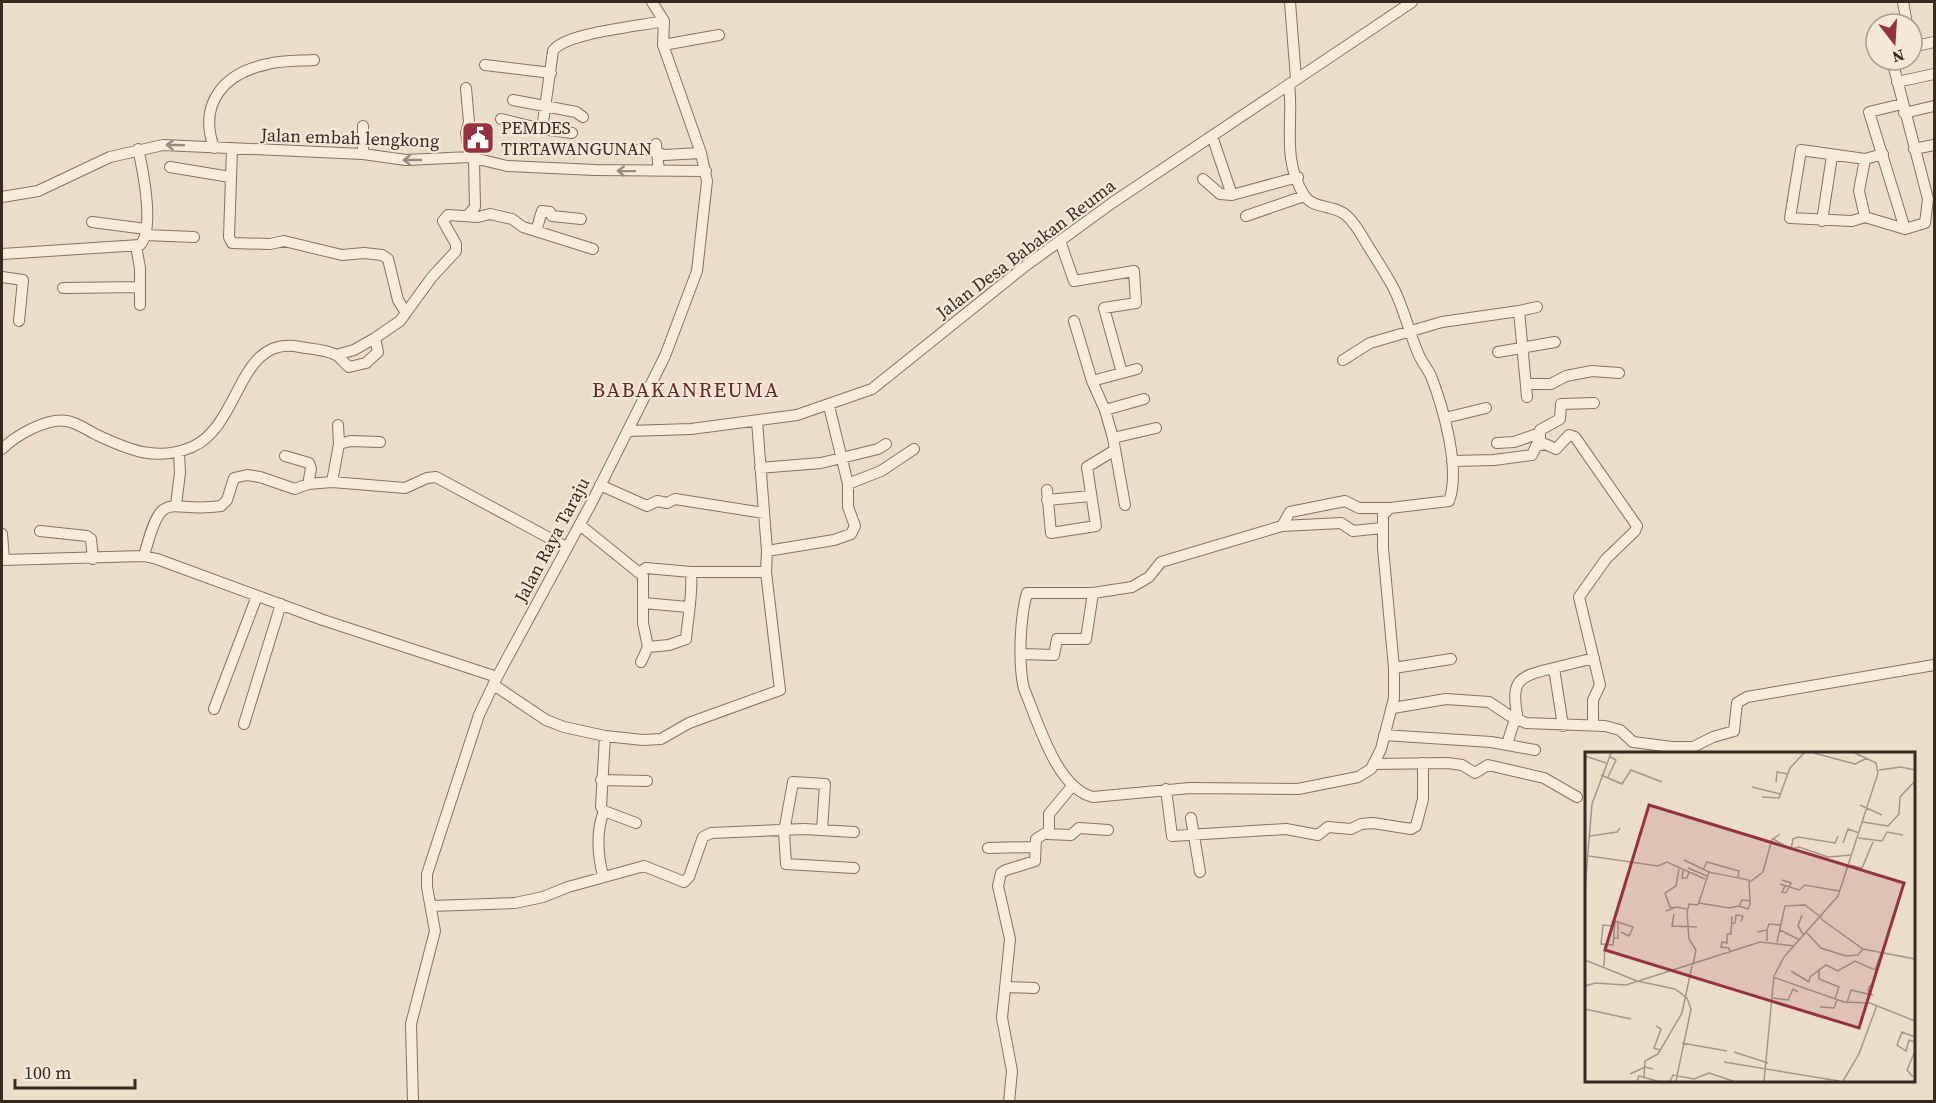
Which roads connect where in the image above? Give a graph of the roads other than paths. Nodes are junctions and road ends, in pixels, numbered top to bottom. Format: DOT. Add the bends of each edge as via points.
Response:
graph roads {
  1 [pos="652,2"];
  2 [pos="1290,2"];
  3 [pos="1412,2"];
  4 [pos="664,21"];
  5 [pos="719,35"];
  6 [pos="663,45"];
  7 [pos="314,60"];
  8 [pos="485,65"];
  9 [pos="1895,72"];
  10 [pos="551,73"];
  11 [pos="1935,74"];
  12 [pos="1293,81"];
  13 [pos="1897,82"];
  14 [pos="466,88"];
  15 [pos="513,100"];
  16 [pos="1935,106"];
  17 [pos="546,108"];
  18 [pos="1903,109"];
  19 [pos="583,117"];
  20 [pos="501,119"];
  21 [pos="363,126"];
  22 [pos="542,129"];
  23 [pos="572,133"];
  24 [pos="1212,136"];
  25 [pos="1935,145"];
  26 [pos="214,148"];
  27 [pos="138,149"];
  28 [pos="232,149"];
  29 [pos="657,149"];
  30 [pos="1914,149"];
  31 [pos="637,150"];
  32 [pos="363,153"];
  33 [pos="701,153"];
  34 [pos="1883,154"];
  35 [pos="1832,156"];
  36 [pos="472,159"];
  37 [pos="1865,159"];
  38 [pos="170,167"];
  39 [pos="659,171"];
  40 [pos="706,171"];
  41 [pos="230,177"];
  42 [pos="1298,177"];
  43 [pos="1203,179"];
  44 [pos="1930,186"];
  45 [pos="1232,195"];
  46 [pos="1304,196"];
  47 [pos="2,197"];
  48 [pos="468,215"];
  49 [pos="1246,216"];
  50 [pos="1865,217"];
  51 [pos="581,219"];
  52 [pos="1822,221"];
  53 [pos="92,222"];
  54 [pos="1905,229"];
  55 [pos="536,231"];
  56 [pos="146,232"];
  57 [pos="194,237"];
  58 [pos="1060,241"];
  59 [pos="136,246"];
  60 [pos="593,249"];
  61 [pos="2,254"];
  62 [pos="2,277"];
  63 [pos="140,287"];
  64 [pos="63,288"];
  65 [pos="140,305"];
  66 [pos="1537,307"];
  67 [pos="1519,311"];
  68 [pos="406,313"];
  69 [pos="19,321"];
  70 [pos="1074,321"];
  71 [pos="1410,331"];
  72 [pos="375,338"];
  73 [pos="1555,342"];
  74 [pos="1523,346"];
  75 [pos="1498,352"];
  76 [pos="336,355"];
  77 [pos="1343,360"];
  78 [pos="1137,369"];
  79 [pos="1122,373"];
  80 [pos="1619,374"];
  81 [pos="1092,381"];
  82 [pos="1526,384"];
  83 [pos="1527,397"];
  84 [pos="1144,399"];
  85 [pos="1594,403"];
  86 [pos="829,406"];
  87 [pos="1486,408"];
  88 [pos="1105,410"];
  89 [pos="1445,418"];
  90 [pos="757,421"];
  91 [pos="338,425"];
  92 [pos="1156,428"];
  93 [pos="628,431"];
  94 [pos="1540,433"];
  95 [pos="1113,438"];
  96 [pos="380,442"];
  97 [pos="1497,443"];
  98 [pos="339,444"];
  99 [pos="886,444"];
  100 [pos="1536,446"];
  101 [pos="2,449"];
  102 [pos="914,449"];
  103 [pos="1115,450"];
  104 [pos="179,452"];
  105 [pos="285,456"];
  106 [pos="841,459"];
  107 [pos="1452,461"];
  108 [pos="760,468"];
  109 [pos="332,482"];
  110 [pos="308,484"];
  111 [pos="848,484"];
  112 [pos="600,485"];
  113 [pos="1091,495"];
  114 [pos="176,505"];
  115 [pos="1125,505"];
  116 [pos="1390,507"];
  117 [pos="764,513"];
  118 [pos="580,525"];
  119 [pos="1282,526"];
  120 [pos="1382,528"];
  121 [pos="40,531"];
  122 [pos="2,534"];
  123 [pos="566,548"];
  124 [pos="767,551"];
  125 [pos="144,556"];
  126 [pos="93,559"];
  127 [pos="3,560"];
  128 [pos="691,572"];
  129 [pos="765,572"];
  130 [pos="639,573"];
  131 [pos="1093,593"];
  132 [pos="257,596"];
  133 [pos="643,603"];
  134 [pos="281,604"];
  135 [pos="688,607"];
  136 [pos="648,646"];
  137 [pos="1022,654"];
  138 [pos="1594,657"];
  139 [pos="1451,658"];
  140 [pos="641,662"];
  141 [pos="1935,665"];
  142 [pos="1394,668"];
  143 [pos="1554,668"];
  144 [pos="495,681"];
  145 [pos="1393,708"];
  146 [pos="214,709"];
  147 [pos="1516,720"];
  148 [pos="244,724"];
  149 [pos="1593,724"];
  150 [pos="1563,726"];
  151 [pos="1384,735"];
  152 [pos="605,736"];
  153 [pos="1507,744"];
  154 [pos="1534,750"];
  155 [pos="1423,763"];
  156 [pos="1374,764"];
  157 [pos="601,780"];
  158 [pos="647,781"];
  159 [pos="1073,784"];
  160 [pos="1166,789"];
  161 [pos="1577,797"];
  162 [pos="604,811"];
  163 [pos="1191,818"];
  164 [pos="636,823"];
  165 [pos="822,830"];
  166 [pos="1108,830"];
  167 [pos="784,832"];
  168 [pos="854,832"];
  169 [pos="1047,834"];
  170 [pos="1193,835"];
  171 [pos="1035,847"];
  172 [pos="988,848"];
  173 [pos="854,868"];
  174 [pos="1200,872"];
  175 [pos="603,876"];
  176 [pos="431,906"];
  177 [pos="1006,987"];
  178 [pos="1034,988"];
  179 [pos="413,1101"];
  180 [pos="1009,1101"];
  1 -- 4 [label="street"];
  2 -- 12 [label="street"];
  3 -- 12 [label="street, Jalan Desa Babakan Reuma"];
  4 -- 6 [label="street, Jalan Raya Taraju"];
  4 -- 10 [label="street" via="559,44 553,51"];
  5 -- 6 [label="street"];
  6 -- 33 [label="street, Jalan Raya Taraju"];
  7 -- 26 [label="street" via="267,64 223,87 209,111 207,126"];
  8 -- 10 [label="street"];
  9 -- 13 [label="street"];
  10 -- 17 [label="street"];
  11 -- 13 [label="street"];
  12 -- 24 [label="street, Jalan Desa Babakan Reuma"];
  12 -- 42 [label="street" via="1288,145"];
  13 -- 18 [label="street"];
  14 -- 36 [label="street" via="466,133"];
  15 -- 17 [label="street"];
  16 -- 18 [label="street"];
  17 -- 19 [label="street" via="576,112"];
  17 -- 22 [label="street"];
  18 -- 30 [label="street"];
  18 -- 34 [label="street" via="1869,112"];
  20 -- 22 [label="street"];
  21 -- 32 [label="street"];
  22 -- 23 [label="street"];
  24 -- 45 [label="street"];
  24 -- 58 [label="street, Jalan Desa Babakan Reuma"];
  25 -- 30 [label="street"];
  26 -- 27 [label="street, Jalan embah lengkong, one-way" via="163,145"];
  26 -- 28 [label="street, Jalan embah lengkong"];
  27 -- 47 [label="street, Jalan embah lengkong" via="88,165 39,191"];
  27 -- 56 [label="street"];
  28 -- 32 [label="street, Jalan embah lengkong"];
  28 -- 41 [label="street"];
  29 -- 31 [label="street"];
  29 -- 33 [label="street"];
  29 -- 39 [label="street"];
  30 -- 44 [label="street"];
  36 -- 32 [label="street, Jalan embah lengkong, one-way" via="406,160"];
  33 -- 40 [label="street, Jalan Raya Taraju"];
  34 -- 37 [label="street"];
  34 -- 54 [label="street"];
  35 -- 37 [label="street"];
  35 -- 52 [label="street"];
  35 -- 52 [label="street" via="1801,150 1790,218"];
  39 -- 36 [label="street, Jalan embah lengkong, one-way" via="507,166"];
  36 -- 48 [label="street" via="475,207"];
  37 -- 50 [label="street" via="1859,191"];
  38 -- 41 [label="street"];
  39 -- 40 [label="street, Jalan embah lengkong"];
  40 -- 93 [label="street, Jalan Raya Taraju" via="703,236 693,287"];
  41 -- 68 [label="street" via="232,243 284,241 342,255 382,255 388,259 398,300"];
  42 -- 45 [label="street"];
  42 -- 46 [label="street"];
  43 -- 45 [label="street" via="1220,194"];
  44 -- 54 [label="street" via="1925,223"];
  46 -- 49 [label="street"];
  46 -- 71 [label="street" via="1347,216 1356,227 1394,289"];
  48 -- 55 [label="street" via="501,216"];
  48 -- 68 [label="street" via="448,214 443,218 457,248"];
  50 -- 52 [label="street"];
  50 -- 54 [label="street"];
  51 -- 55 [label="street" via="542,211"];
  53 -- 56 [label="street"];
  55 -- 60 [label="street"];
  56 -- 57 [label="street"];
  56 -- 59 [label="street" via="143,243"];
  58 -- 79 [label="street" via="1074,280 1134,271 1136,303 1104,308"];
  58 -- 86 [label="street, Jalan Desa Babakan Reuma" via="885,381"];
  59 -- 61 [label="street"];
  59 -- 63 [label="street"];
  62 -- 69 [label="street" via="23,280"];
  63 -- 64 [label="street"];
  63 -- 65 [label="street"];
  66 -- 67 [label="street"];
  67 -- 71 [label="street" via="1462,317"];
  67 -- 74 [label="street"];
  68 -- 72 [label="street" via="398,324"];
  70 -- 81 [label="street"];
  71 -- 77 [label="street" via="1370,343"];
  71 -- 89 [label="street"];
  72 -- 76 [label="street"];
  72 -- 76 [label="street" via="378,352 366,363 349,367"];
  73 -- 74 [label="street"];
  74 -- 75 [label="street"];
  74 -- 82 [label="street"];
  76 -- 104 [label="street" via="286,344 266,350 252,366 222,423 210,437"];
  78 -- 79 [label="street"];
  79 -- 81 [label="street"];
  80 -- 82 [label="street" via="1592,371 1566,375 1551,384"];
  81 -- 88 [label="street"];
  82 -- 83 [label="street"];
  84 -- 88 [label="street"];
  85 -- 94 [label="street" via="1555,404 1560,419"];
  86 -- 90 [label="street, Jalan Desa Babakan Reuma"];
  86 -- 106 [label="street"];
  87 -- 89 [label="street"];
  88 -- 95 [label="street"];
  89 -- 107 [label="street"];
  90 -- 93 [label="street, Jalan Desa Babakan Reuma"];
  90 -- 108 [label="street"];
  91 -- 98 [label="street"];
  92 -- 95 [label="street"];
  93 -- 112 [label="street, Jalan Raya Taraju"];
  94 -- 97 [label="street"];
  94 -- 100 [label="street"];
  95 -- 103 [label="street"];
  96 -- 98 [label="street"];
  98 -- 109 [label="street"];
  99 -- 106 [label="street"];
  100 -- 107 [label="street" via="1535,452 1527,457"];
  100 -- 138 [label="street" via="1545,444 1556,449 1569,435 1575,437 1637,526 1579,593"];
  101 -- 104 [label="street" via="16,437 61,421 136,452"];
  102 -- 111 [label="street" via="881,471"];
  103 -- 113 [label="street" via="1087,467"];
  103 -- 115 [label="street"];
  104 -- 114 [label="street"];
  105 -- 110 [label="street" via="309,463"];
  106 -- 108 [label="street" via="806,466"];
  106 -- 111 [label="street"];
  107 -- 116 [label="street" via="1449,501"];
  108 -- 117 [label="street"];
  109 -- 110 [label="street"];
  109 -- 123 [label="street" via="400,488 436,477"];
  110 -- 114 [label="street" via="290,489 260,477 240,475 234,478 221,506"];
  111 -- 124 [label="street" via="848,507 855,526 851,534"];
  112 -- 117 [label="street" via="647,506 675,500"];
  112 -- 118 [label="street, Jalan Raya Taraju"];
  113 -- 113 [label="street" via="1047,495 1051,532 1096,526"];
  114 -- 125 [label="street" via="163,509 156,520"];
  116 -- 119 [label="street" via="1359,508 1345,501 1305,507 1290,512"];
  116 -- 120 [label="street" via="1383,515"];
  117 -- 124 [label="street"];
  118 -- 123 [label="street, Jalan Raya Taraju"];
  118 -- 130 [label="street"];
  119 -- 120 [label="street" via="1330,523 1344,524 1353,531"];
  119 -- 131 [label="street" via="1161,562 1149,577 1132,587"];
  120 -- 142 [label="street"];
  121 -- 126 [label="street" via="87,536 91,539"];
  122 -- 127 [label="street"];
  123 -- 144 [label="street, Jalan Raya Taraju"];
  124 -- 129 [label="street"];
  125 -- 126 [label="street"];
  125 -- 132 [label="street"];
  126 -- 127 [label="street"];
  128 -- 129 [label="street"];
  128 -- 130 [label="street" via="646,568"];
  128 -- 135 [label="street" via="692,599"];
  129 -- 152 [label="street" via="780,690 689,723 661,739"];
  130 -- 133 [label="street" via="644,581"];
  131 -- 137 [label="street" via="1086,639 1057,639 1054,655"];
  131 -- 137 [label="street" via="1027,593"];
  132 -- 134 [label="street"];
  132 -- 146 [label="street"];
  133 -- 135 [label="street"];
  133 -- 136 [label="street"];
  134 -- 144 [label="street"];
  134 -- 148 [label="street"];
  135 -- 136 [label="street" via="686,639"];
  136 -- 140 [label="street"];
  137 -- 159 [label="street" via="1024,689 1049,749"];
  138 -- 143 [label="street"];
  138 -- 149 [label="street" via="1600,685 1593,700"];
  139 -- 142 [label="street"];
  141 -- 149 [label="street" via="1746,697 1737,703 1734,731 1688,748 1633,742 1620,730"];
  142 -- 145 [label="street"];
  143 -- 147 [label="street" via="1519,680 1513,694"];
  143 -- 150 [label="street"];
  144 -- 152 [label="street" via="546,720"];
  144 -- 176 [label="street, Jalan Raya Taraju" via="479,715 434,849 427,874"];
  145 -- 147 [label="street" via="1470,699 1489,702"];
  145 -- 151 [label="street"];
  147 -- 150 [label="street"];
  147 -- 153 [label="street"];
  149 -- 150 [label="street"];
  151 -- 153 [label="street"];
  151 -- 156 [label="street"];
  152 -- 157 [label="street"];
  153 -- 154 [label="street"];
  155 -- 156 [label="street"];
  155 -- 161 [label="street" via="1462,765 1475,773 1488,765 1526,773 1544,778"];
  155 -- 170 [label="street" via="1421,807 1416,826 1411,829 1367,823 1351,829 1328,827 1318,835 1286,829"];
  156 -- 160 [label="street" via="1358,777 1298,789"];
  157 -- 158 [label="street"];
  157 -- 162 [label="street" via="599,801"];
  159 -- 160 [label="street" via="1093,797"];
  159 -- 169 [label="street" via="1049,814"];
  160 -- 170 [label="street" via="1171,834"];
  162 -- 164 [label="street"];
  162 -- 175 [label="street" via="599,827"];
  163 -- 170 [label="street"];
  165 -- 167 [label="street"];
  165 -- 167 [label="street" via="825,784 797,781 790,786"];
  165 -- 168 [label="street"];
  166 -- 169 [label="street" via="1079,828 1071,835"];
  167 -- 173 [label="street" via="788,865"];
  167 -- 175 [label="street" via="706,834 684,882 644,866"];
  169 -- 171 [label="street" via="1036,839"];
  170 -- 174 [label="street"];
  171 -- 172 [label="street"];
  171 -- 177 [label="street" via="1034,862 1006,870 1000,878 1001,906 1010,939"];
  175 -- 176 [label="street" via="515,903"];
  176 -- 179 [label="street, Jalan Raya Taraju" via="435,931 411,1024"];
  177 -- 178 [label="street"];
  177 -- 180 [label="street" via="1002,1018 1012,1071"];
}
